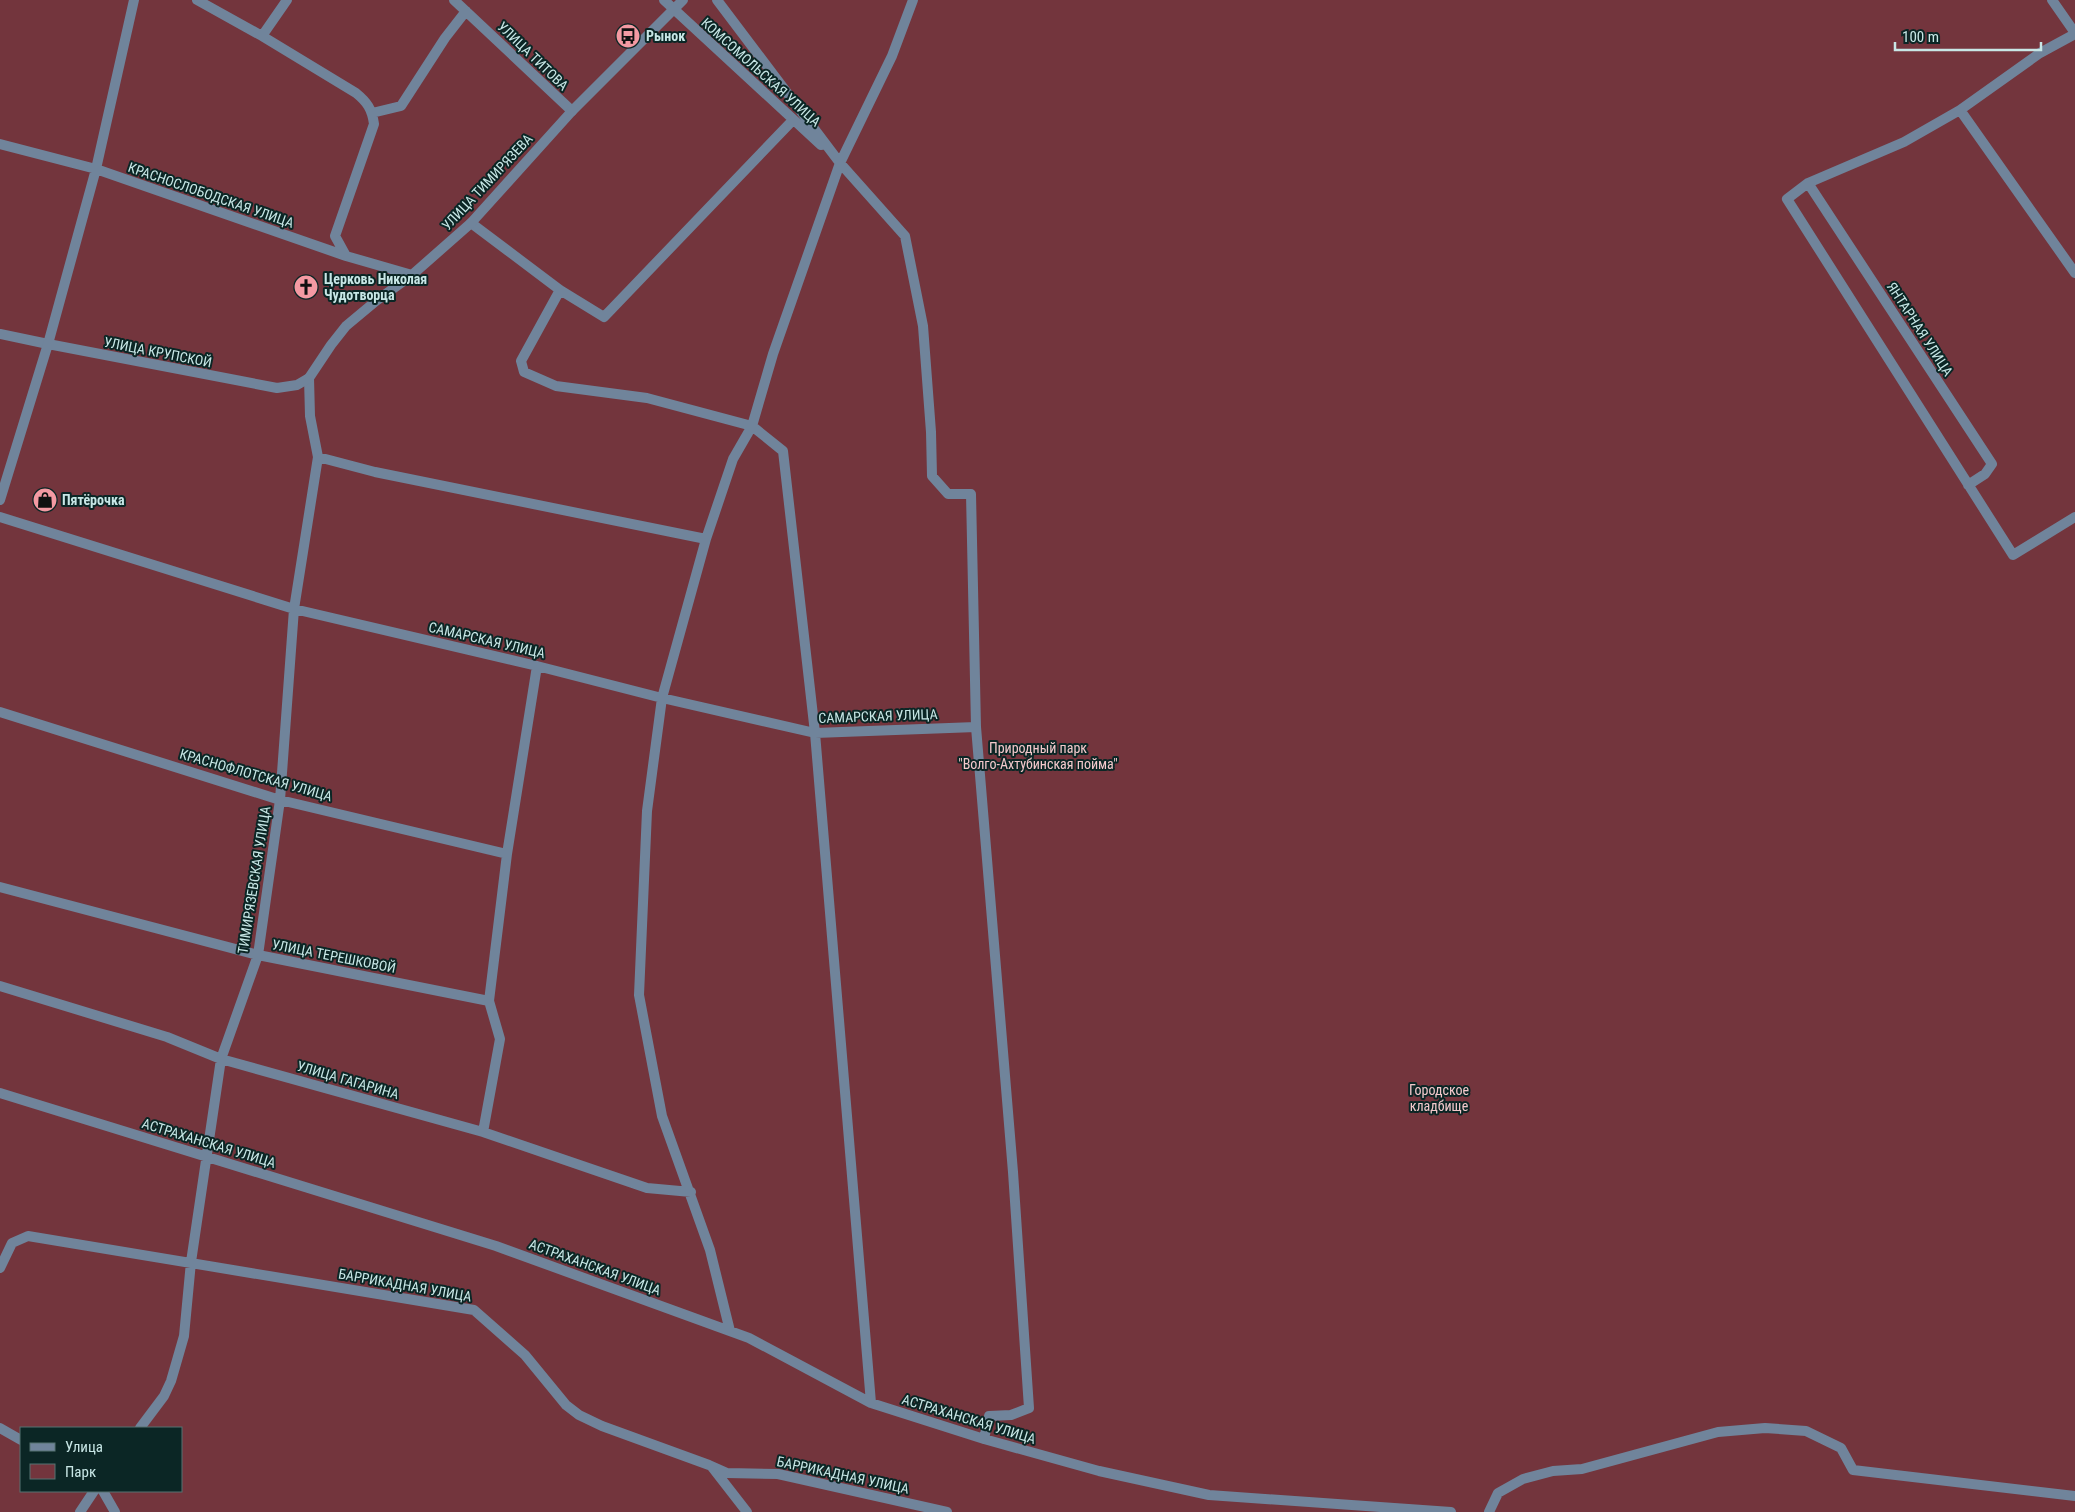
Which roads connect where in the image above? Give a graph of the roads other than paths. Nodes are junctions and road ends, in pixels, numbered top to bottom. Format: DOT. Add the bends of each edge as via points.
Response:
graph roads {
  1 [pos="134,0"];
  2 [pos="197,0"];
  3 [pos="287,0"];
  4 [pos="454,0"];
  5 [pos="664,0"];
  6 [pos="683,0"];
  7 [pos="716,0"];
  8 [pos="913,0"];
  9 [pos="2052,0"];
  10 [pos="673,10"];
  11 [pos="466,11"];
  12 [pos="2075,34"];
  13 [pos="262,36"];
  14 [pos="1960,110"];
  15 [pos="572,111"];
  16 [pos="372,112"];
  17 [pos="793,120"];
  18 [pos="0,144"];
  19 [pos="840,163"];
  20 [pos="96,169"];
  21 [pos="1808,183"];
  22 [pos="471,223"];
  23 [pos="346,256"];
  24 [pos="2075,273"];
  25 [pos="412,275"];
  26 [pos="560,290"];
  27 [pos="0,334"];
  28 [pos="48,344"];
  29 [pos="310,378"];
  30 [pos="752,426"];
  31 [pos="318,457"];
  32 [pos="1968,485"];
  33 [pos="0,500"];
  34 [pos="0,517"];
  35 [pos="2075,517"];
  36 [pos="706,539"];
  37 [pos="294,609"];
  38 [pos="537,666"];
  39 [pos="662,698"];
  40 [pos="0,712"];
  41 [pos="976,726"];
  42 [pos="815,733"];
  43 [pos="280,800"];
  44 [pos="507,854"];
  45 [pos="0,887"];
  46 [pos="258,955"];
  47 [pos="0,986"];
  48 [pos="489,1001"];
  49 [pos="221,1059"];
  50 [pos="0,1094"];
  51 [pos="483,1132"];
  52 [pos="208,1157"];
  53 [pos="691,1192"];
  54 [pos="191,1262"];
  55 [pos="0,1268"];
  56 [pos="730,1331"];
  57 [pos="870,1403"];
  58 [pos="141,1427"];
  59 [pos="0,1428"];
  60 [pos="20,1439"];
  61 [pos="984,1439"];
  62 [pos="709,1465"];
  63 [pos="93,1492"];
  64 [pos="104,1492"];
  65 [pos="2075,1496"];
  66 [pos="80,1512"];
  67 [pos="115,1512"];
  68 [pos="747,1512"];
  69 [pos="947,1512"];
  70 [pos="1451,1512"];
  71 [pos="1489,1512"];
  1 -- 20 [label="street"];
  2 -- 13 [label="street"];
  3 -- 13 [label="street"];
  4 -- 11 [label="street, УЛИЦА ТИТОВА"];
  5 -- 10 [label="street, КОМСОМОЛЬСКАЯ УЛИЦА"];
  6 -- 10 [label="street, УЛИЦА ТИМИРЯЗЕВА"];
  7 -- 19 [label="street"];
  8 -- 19 [label="street" via="892,56"];
  9 -- 12 [label="street"];
  10 -- 15 [label="street, УЛИЦА ТИМИРЯЗЕВА"];
  10 -- 17 [label="street, КОМСОМОЛЬСКАЯ УЛИЦА"];
  11 -- 15 [label="street, УЛИЦА ТИТОВА"];
  11 -- 16 [label="street" via="444,38 401,106"];
  12 -- 14 [label="street" via="2040,53"];
  13 -- 16 [label="street" via="356,93"];
  14 -- 21 [label="street" via="1904,142"];
  14 -- 24 [label="street"];
  15 -- 22 [label="street, УЛИЦА ТИМИРЯЗЕВА"];
  16 -- 23 [label="street" via="374,124 335,236"];
  17 -- 19 [label="street, КОМСОМОЛЬСКАЯ УЛИЦА"];
  17 -- 26 [label="street" via="604,317"];
  18 -- 20 [label="street, КРАСНОСЛОБОДСКАЯ УЛИЦА"];
  19 -- 30 [label="street" via="773,354"];
  19 -- 41 [label="street" via="904,236 923,326 932,476 948,494 970,494"];
  20 -- 23 [label="street, КРАСНОСЛОБОДСКАЯ УЛИЦА"];
  20 -- 28 [label="street"];
  21 -- 32 [label="street" via="1786,199"];
  21 -- 32 [label="street, ЯНТАРНАЯ УЛИЦА" via="1992,464 1985,474"];
  22 -- 25 [label="street, УЛИЦА ТИМИРЯЗЕВА"];
  22 -- 26 [label="street"];
  23 -- 25 [label="street, КРАСНОСЛОБОДСКАЯ УЛИЦА"];
  25 -- 29 [label="street, УЛИЦА ТИМИРЯЗЕВА" via="346,326"];
  26 -- 30 [label="street" via="521,361 524,372 556,386 647,398"];
  27 -- 28 [label="street, УЛИЦА КРУПСКОЙ"];
  28 -- 29 [label="street, УЛИЦА КРУПСКОЙ" via="277,388 297,385"];
  28 -- 33 [label="street"];
  29 -- 31 [label="street, ТИМИРЯЗЕВСКАЯ УЛИЦА" via="310,416"];
  30 -- 36 [label="street" via="733,460"];
  30 -- 42 [label="street" via="783,451"];
  31 -- 36 [label="street" via="375,472"];
  31 -- 37 [label="street, ТИМИРЯЗЕВСКАЯ УЛИЦА"];
  32 -- 35 [label="street" via="2013,554"];
  34 -- 37 [label="street, САМАРСКАЯ УЛИЦА"];
  36 -- 39 [label="street"];
  37 -- 38 [label="street, САМАРСКАЯ УЛИЦА"];
  37 -- 43 [label="street, ТИМИРЯЗЕВСКАЯ УЛИЦА"];
  38 -- 39 [label="street, САМАРСКАЯ УЛИЦА"];
  38 -- 44 [label="street"];
  39 -- 42 [label="street, САМАРСКАЯ УЛИЦА"];
  39 -- 53 [label="street" via="647,811 639,995 662,1116"];
  40 -- 43 [label="street, КРАСНОФЛОТСКАЯ УЛИЦА"];
  41 -- 42 [label="street, САМАРСКАЯ УЛИЦА"];
  41 -- 61 [label="street" via="1029,1408 1011,1415 989,1416"];
  42 -- 57 [label="street"];
  43 -- 44 [label="street, КРАСНОФЛОТСКАЯ УЛИЦА"];
  43 -- 46 [label="street, ТИМИРЯЗЕВСКАЯ УЛИЦА"];
  44 -- 48 [label="street"];
  45 -- 46 [label="street, УЛИЦА ТЕРЕШКОВОЙ"];
  46 -- 48 [label="street, УЛИЦА ТЕРЕШКОВОЙ"];
  46 -- 49 [label="street, ТИМИРЯЗЕВСКАЯ УЛИЦА"];
  47 -- 49 [label="street, УЛИЦА ГАГАРИНА" via="166,1037"];
  48 -- 51 [label="street" via="500,1040"];
  49 -- 51 [label="street, УЛИЦА ГАГАРИНА"];
  49 -- 52 [label="street, ТИМИРЯЗЕВСКАЯ УЛИЦА"];
  50 -- 52 [label="street, АСТРАХАНСКАЯ УЛИЦА"];
  51 -- 53 [label="street, УЛИЦА ГАГАРИНА" via="648,1188"];
  52 -- 54 [label="street, ТИМИРЯЗЕВСКАЯ УЛИЦА"];
  52 -- 56 [label="street, АСТРАХАНСКАЯ УЛИЦА" via="496,1246"];
  53 -- 56 [label="street" via="710,1250"];
  54 -- 55 [label="street, БАРРИКАДНАЯ УЛИЦА" via="28,1236 12,1243"];
  54 -- 58 [label="street, ТИМИРЯЗЕВСКАЯ УЛИЦА" via="184,1336 171,1381"];
  54 -- 62 [label="street, БАРРИКАДНАЯ УЛИЦА" via="474,1310 525,1355 566,1405 579,1415"];
  56 -- 57 [label="street, АСТРАХАНСКАЯ УЛИЦА"];
  57 -- 61 [label="street, АСТРАХАНСКАЯ УЛИЦА"];
  59 -- 60 [label="street"];
  61 -- 70 [label="street, АСТРАХАНСКАЯ УЛИЦА" via="1098,1471 1209,1495"];
  62 -- 68 [label="street"];
  62 -- 69 [label="street, БАРРИКАДНАЯ УЛИЦА" via="727,1473 778,1474"];
  63 -- 66 [label="street"];
  64 -- 67 [label="street"];
  65 -- 71 [label="street" via="1854,1470 1839,1447 1806,1431 1765,1428 1718,1432 1582,1469 1553,1470 1498,1493"];
}
